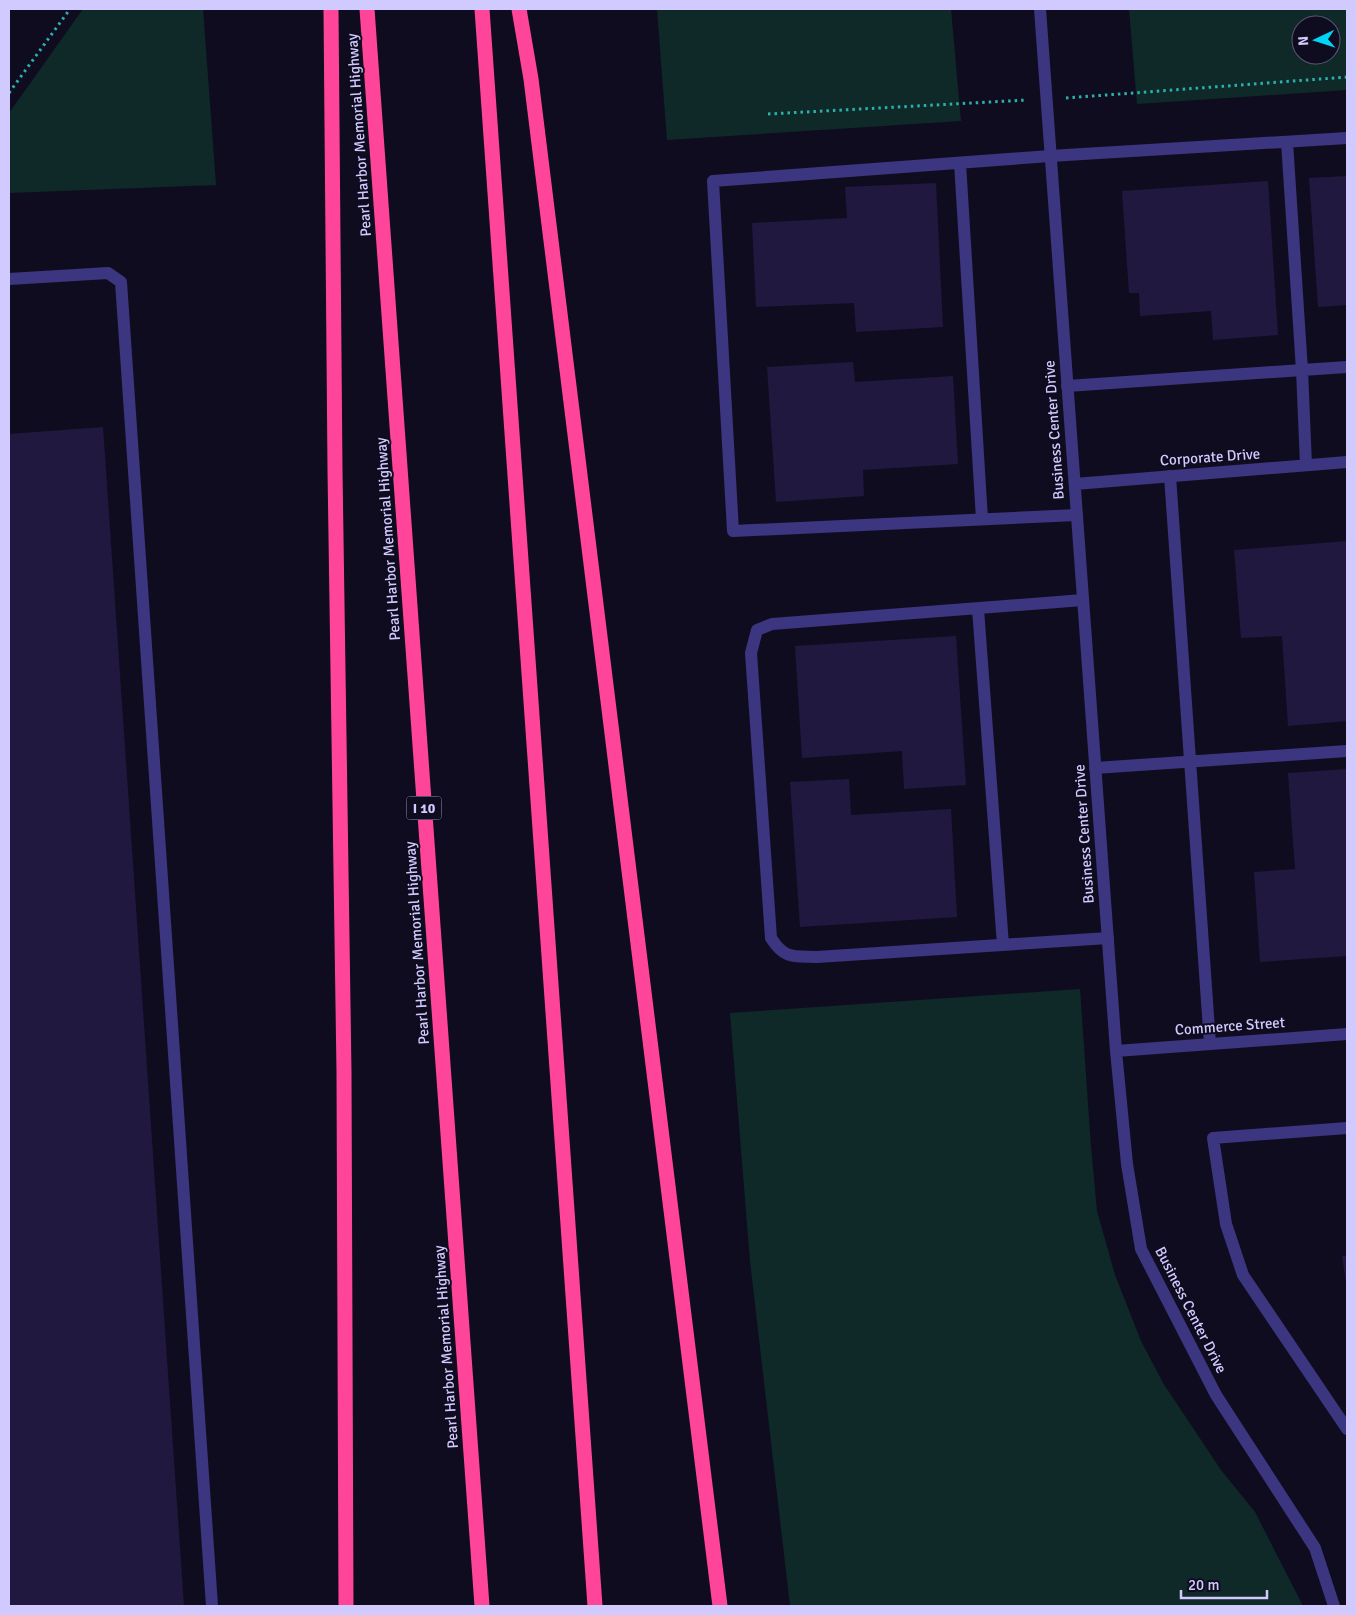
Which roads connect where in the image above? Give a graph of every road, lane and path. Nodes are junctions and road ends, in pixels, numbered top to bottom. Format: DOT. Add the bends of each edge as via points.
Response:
graph roads {
  1 [pos="70,9"];
  2 [pos="331,9"];
  3 [pos="367,9"];
  4 [pos="482,9"];
  5 [pos="519,9"];
  6 [pos="1040,9"];
  7 [pos="1347,77"];
  8 [pos="9,93"];
  9 [pos="1046,99"];
  10 [pos="768,114"];
  11 [pos="1347,138"];
  12 [pos="1287,142"];
  13 [pos="1050,156"];
  14 [pos="960,163"];
  15 [pos="9,279"];
  16 [pos="1347,367"];
  17 [pos="1302,370"];
  18 [pos="1068,386"];
  19 [pos="1347,462"];
  20 [pos="1306,465"];
  21 [pos="1170,476"];
  22 [pos="1075,484"];
  23 [pos="1077,515"];
  24 [pos="982,519"];
  25 [pos="1084,600"];
  26 [pos="978,609"];
  27 [pos="1347,751"];
  28 [pos="1190,762"];
  29 [pos="1095,768"];
  30 [pos="1108,938"];
  31 [pos="1003,944"];
  32 [pos="1347,1034"];
  33 [pos="1210,1044"];
  34 [pos="1116,1051"];
  35 [pos="1347,1128"];
  36 [pos="1347,1429"];
  37 [pos="212,1606"];
  38 [pos="346,1606"];
  39 [pos="482,1606"];
  40 [pos="595,1606"];
  41 [pos="720,1606"];
  42 [pos="1334,1606"];
  1 -- 8 [label="path"];
  2 -- 38 [label="highway" via="344,1082"];
  3 -- 39 [label="highway, Pearl Harbor Memorial Highway / I 10"];
  4 -- 40 [label="highway"];
  5 -- 41 [label="highway" via="533,99"];
  6 -- 9 [label="street, Business Center Drive"];
  7 -- 9 [label="path"];
  9 -- 10 [label="path"];
  9 -- 13 [label="street, Business Center Drive"];
  11 -- 12 [label="street"];
  12 -- 13 [label="street"];
  12 -- 17 [label="street"];
  13 -- 14 [label="street"];
  13 -- 18 [label="street, Business Center Drive"];
  14 -- 24 [label="street"];
  14 -- 24 [label="street" via="713,181 733,530"];
  15 -- 37 [label="street" via="108,273 121,282"];
  16 -- 17 [label="street"];
  17 -- 18 [label="street"];
  17 -- 20 [label="street"];
  18 -- 22 [label="street, Business Center Drive"];
  19 -- 20 [label="street, Corporate Drive"];
  20 -- 21 [label="street, Corporate Drive"];
  21 -- 22 [label="street, Corporate Drive"];
  21 -- 28 [label="street"];
  22 -- 23 [label="street, Business Center Drive"];
  23 -- 24 [label="street"];
  23 -- 25 [label="street, Business Center Drive"];
  25 -- 26 [label="street"];
  25 -- 29 [label="street, Business Center Drive"];
  26 -- 31 [label="street"];
  26 -- 31 [label="street" via="772,624 757,630 751,653 771,938 779,951 788,955 817,957"];
  27 -- 28 [label="street"];
  28 -- 29 [label="street"];
  28 -- 33 [label="street"];
  29 -- 30 [label="street, Business Center Drive"];
  30 -- 31 [label="street"];
  30 -- 34 [label="street, Business Center Drive"];
  32 -- 33 [label="street, Commerce Street"];
  33 -- 34 [label="street, Commerce Street"];
  34 -- 42 [label="street, Business Center Drive" via="1127,1164 1141,1249 1216,1395 1315,1548"];
  35 -- 36 [label="street" via="1213,1138 1226,1224 1243,1275"];
}
